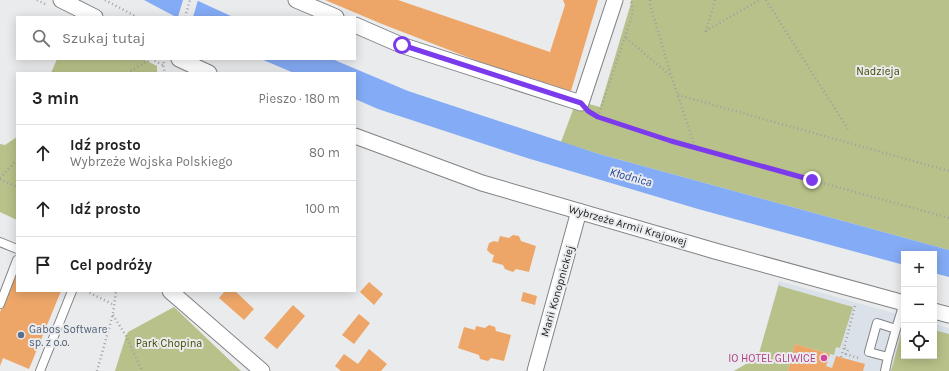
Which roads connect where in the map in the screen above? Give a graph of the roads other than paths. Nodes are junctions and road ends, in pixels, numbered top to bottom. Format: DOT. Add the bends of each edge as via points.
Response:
graph roads {
  1 [pos="61,0"];
  2 [pos="296,0"];
  3 [pos="615,0"];
  4 [pos="93,16"];
  5 [pos="334,16"];
  6 [pos="356,25"];
  7 [pos="181,64"];
  8 [pos="206,72"];
  9 [pos="356,136"];
  10 [pos="579,212"];
  11 [pos="0,242"];
  12 [pos="16,249"];
  13 [pos="16,263"];
  14 [pos="72,292"];
  15 [pos="171,292"];
  16 [pos="901,302"];
  17 [pos="0,304"];
  18 [pos="937,312"];
  19 [pos="901,313"];
  20 [pos="949,315"];
  21 [pos="896,329"];
  22 [pos="888,357"];
  23 [pos="40,371"];
  24 [pos="262,371"];
  25 [pos="535,371"];
  26 [pos="884,371"];
  1 -- 4 [label="street"];
  2 -- 5 [label="street"];
  3 -- 6 [label="street" via="581,103 402,45"];
  7 -- 8 [label="street"];
  9 -- 10 [label="street, Wybrzeże Armii Krajowej" via="482,183"];
  10 -- 16 [label="street, Wybrzeże Armii Krajowej"];
  10 -- 25 [label="street, Marii Konopnickiej"];
  11 -- 12 [label="lane"];
  13 -- 17 [label="lane"];
  14 -- 23 [label="lane"];
  15 -- 24 [label="street"];
  18 -- 20 [label="street"];
  19 -- 21 [label="lane"];
  21 -- 22 [label="lane"];
  21 -- 22 [label="lane" via="877,324 869,352"];
  22 -- 26 [label="lane"];
}
